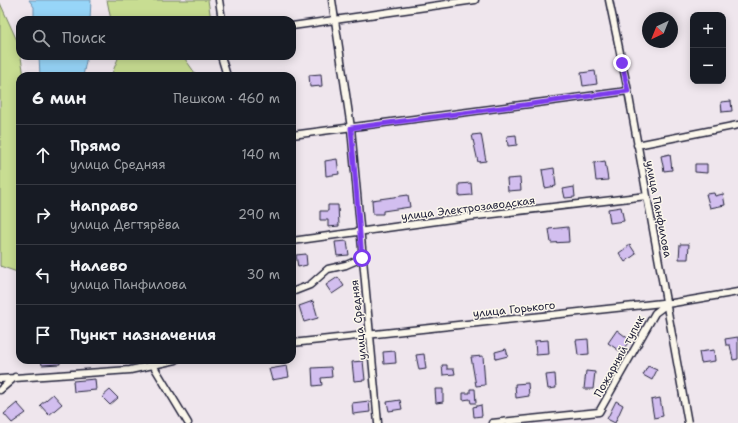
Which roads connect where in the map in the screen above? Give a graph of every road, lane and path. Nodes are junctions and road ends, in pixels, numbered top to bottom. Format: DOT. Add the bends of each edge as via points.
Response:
graph roads {
  1 [pos="219,0"];
  2 [pos="332,0"];
  3 [pos="475,0"];
  4 [pos="609,0"];
  5 [pos="221,16"];
  6 [pos="335,20"];
  7 [pos="296,25"];
  8 [pos="222,60"];
  9 [pos="226,72"];
  10 [pos="628,91"];
  11 [pos="738,125"];
  12 [pos="351,128"];
  13 [pos="296,135"];
  14 [pos="637,145"];
  15 [pos="647,196"];
  16 [pos="360,232"];
  17 [pos="296,240"];
  18 [pos="362,258"];
  19 [pos="296,290"];
  20 [pos="738,292"];
  21 [pos="667,304"];
  22 [pos="371,334"];
  23 [pos="296,343"];
  24 [pos="158,364"];
  25 [pos="153,365"];
  26 [pos="15,377"];
  27 [pos="0,379"];
  28 [pos="0,390"];
  29 [pos="188,423"];
  30 [pos="378,423"];
  31 [pos="492,423"];
  32 [pos="688,423"];
  1 -- 5 [label="street"];
  2 -- 6 [label="street, улица Средняя"];
  3 -- 6 [label="street"];
  4 -- 10 [label="street, улица Панфилова"];
  6 -- 7 [label="street"];
  6 -- 12 [label="street, улица Средняя"];
  8 -- 9 [label="street"];
  10 -- 12 [label="street"];
  10 -- 14 [label="street, улица Панфилова"];
  11 -- 14 [label="street"];
  12 -- 13 [label="street"];
  12 -- 16 [label="street, улица Средняя"];
  14 -- 15 [label="street, улица Панфилова"];
  15 -- 16 [label="street, улица Электрозаводская"];
  15 -- 21 [label="street, улица Панфилова"];
  16 -- 17 [label="street, улица Электрозаводская"];
  16 -- 18 [label="street, улица Средняя"];
  18 -- 19 [label="street" via="328,269 310,284"];
  18 -- 22 [label="street, улица Средняя"];
  20 -- 21 [label="street, улица Горького"];
  21 -- 22 [label="street, улица Горького"];
  21 -- 31 [label="street, Пожарный тупик" via="655,312 599,412"];
  21 -- 32 [label="street, улица Панфилова"];
  22 -- 23 [label="street, улица Горького"];
  22 -- 30 [label="street, улица Средняя"];
  24 -- 25 [label="street"];
  25 -- 26 [label="street" via="130,370"];
  25 -- 29 [label="street"];
  26 -- 27 [label="street"];
  26 -- 28 [label="street"];
}
